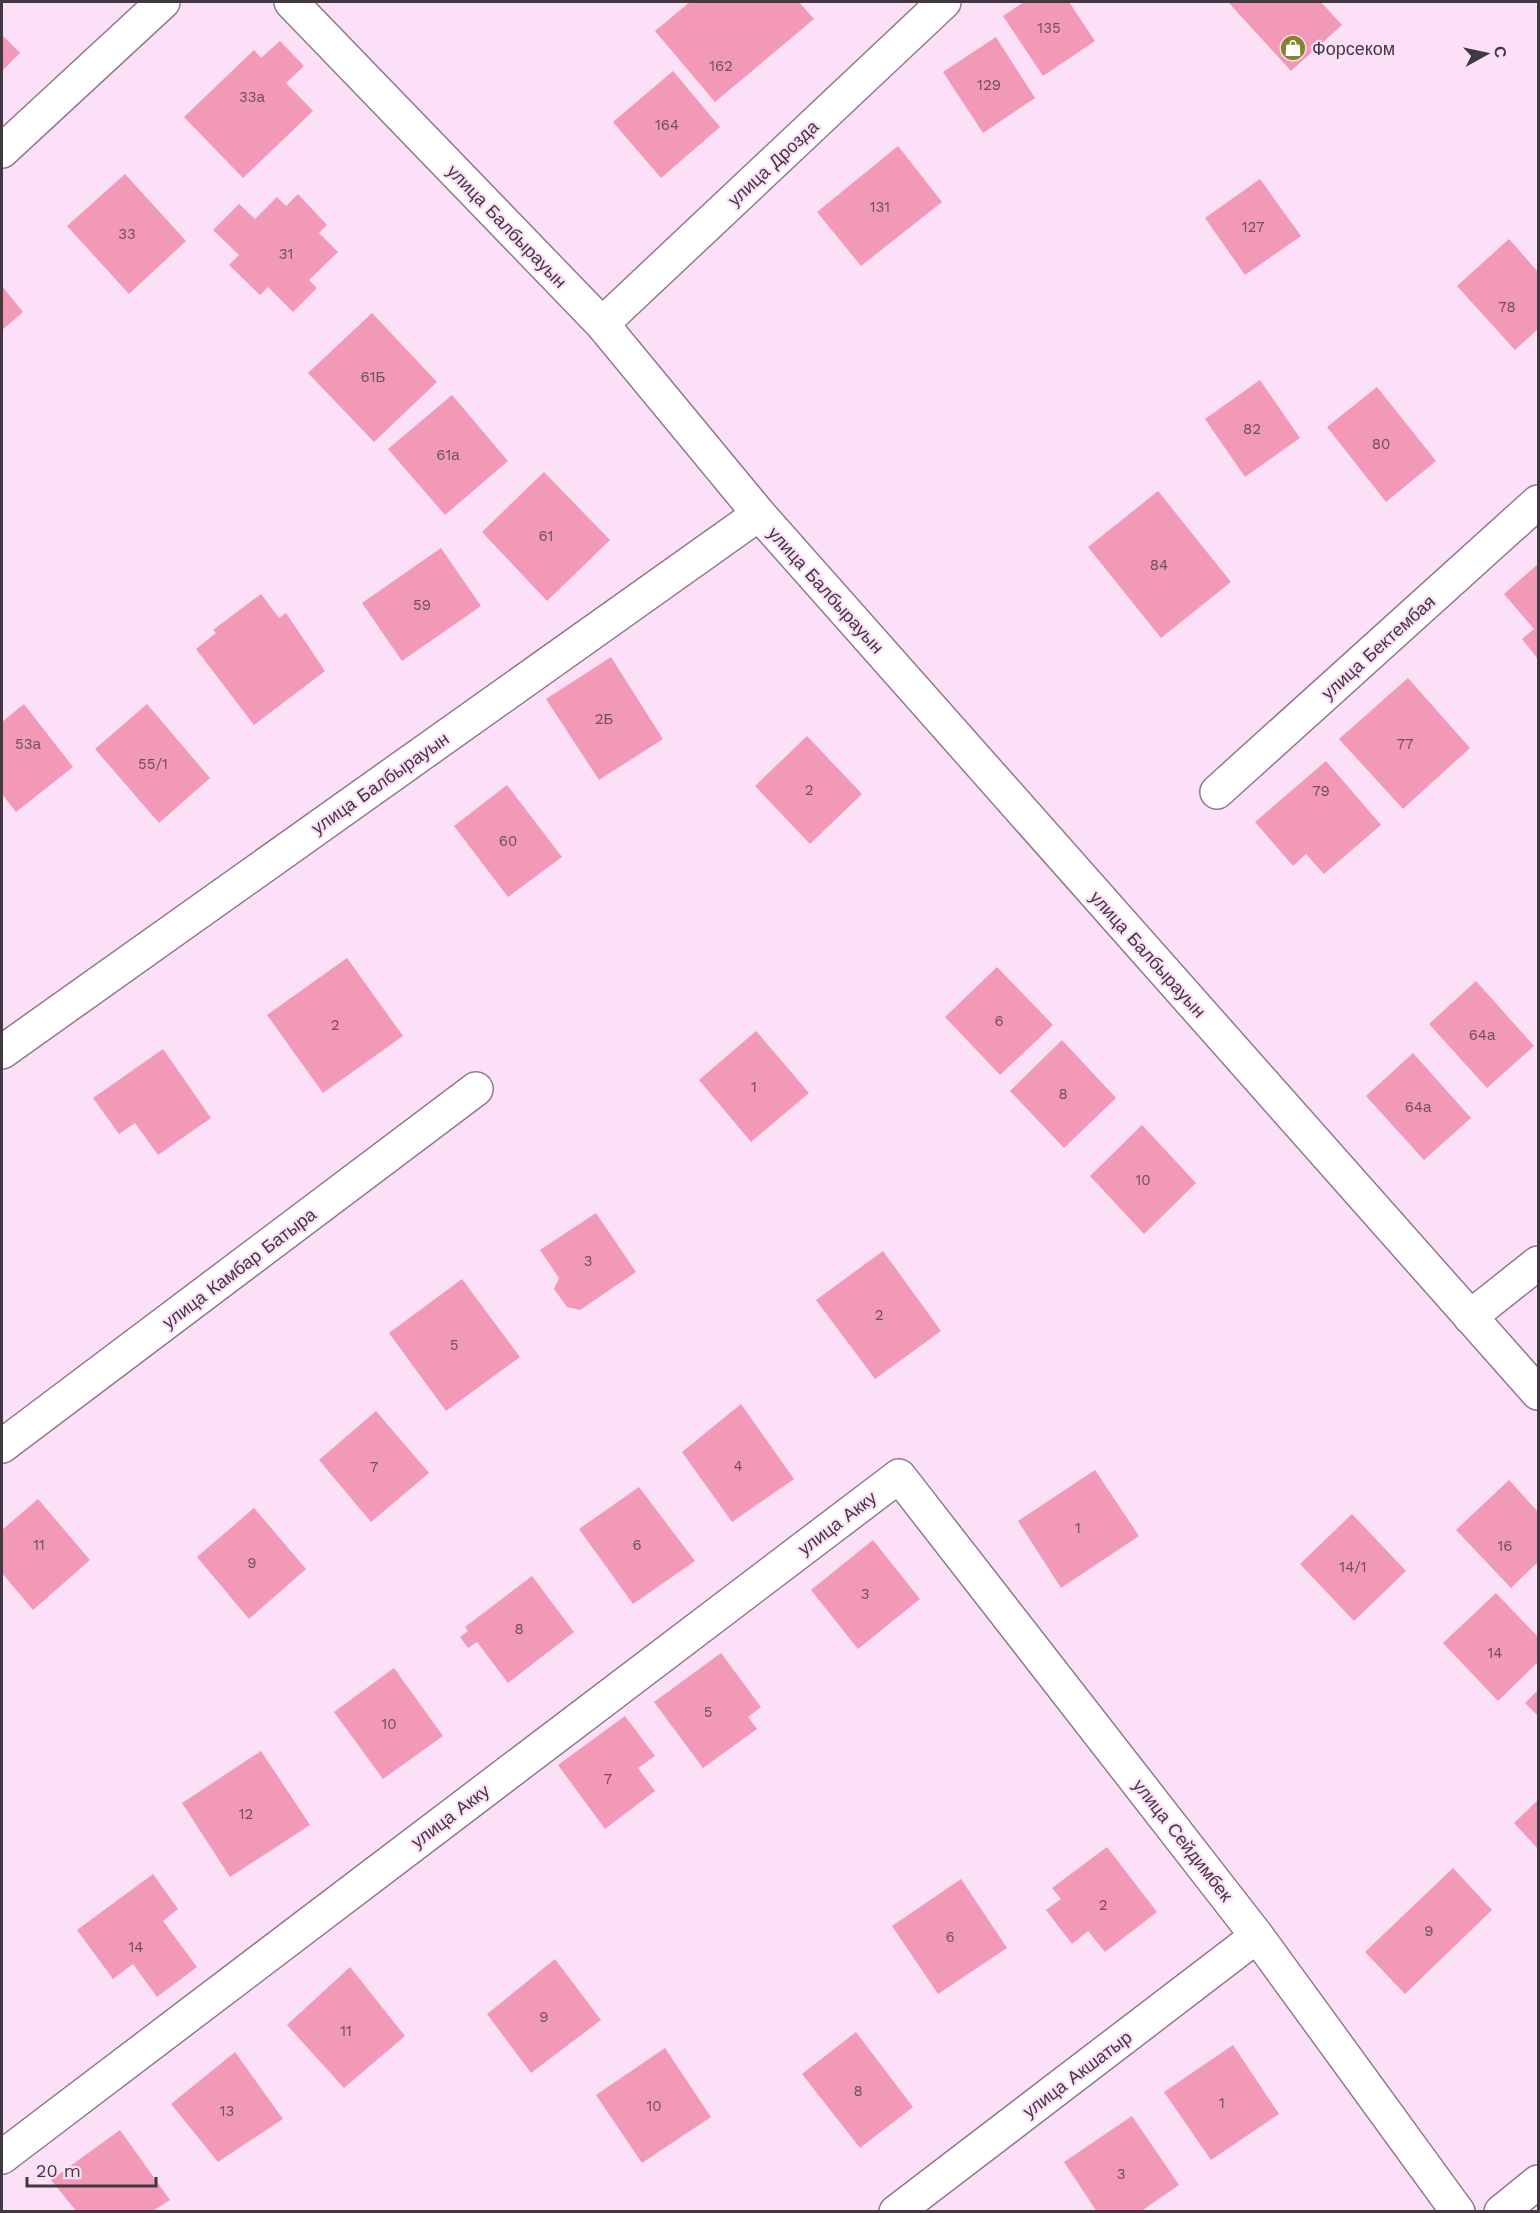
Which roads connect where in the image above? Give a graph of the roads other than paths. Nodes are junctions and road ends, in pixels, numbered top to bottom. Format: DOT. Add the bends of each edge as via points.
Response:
graph roads {
  1 [pos="162,2"];
  2 [pos="291,2"];
  3 [pos="944,2"];
  4 [pos="2,150"];
  5 [pos="602,324"];
  6 [pos="1539,502"];
  7 [pos="759,514"];
  8 [pos="1217,792"];
  9 [pos="2,1052"];
  10 [pos="476,1089"];
  11 [pos="1539,1263"];
  12 [pos="1470,1317"];
  13 [pos="1539,1393"];
  14 [pos="2,1446"];
  15 [pos="899,1476"];
  16 [pos="1257,1936"];
  17 [pos="2,2157"];
  18 [pos="1539,2182"];
  19 [pos="896,2211"];
  20 [pos="1458,2211"];
  21 [pos="1501,2211"];
  1 -- 4 [label="street"];
  2 -- 5 [label="street, улица Балбырауын"];
  3 -- 5 [label="street, улица Дрозда"];
  5 -- 7 [label="street, улица Балбырауын"];
  6 -- 8 [label="street, улица Бектембая"];
  7 -- 9 [label="street, улица Балбырауын"];
  7 -- 12 [label="street, улица Балбырауын"];
  10 -- 14 [label="street, улица Камбар Батыра"];
  11 -- 12 [label="street"];
  12 -- 13 [label="street, улица Балбырауын"];
  15 -- 16 [label="street, улица Сейдимбек"];
  15 -- 17 [label="street, улица Акку"];
  16 -- 19 [label="street, улица Акшатыр"];
  16 -- 20 [label="street, улица Сейдимбек"];
  18 -- 21 [label="street"];
}
